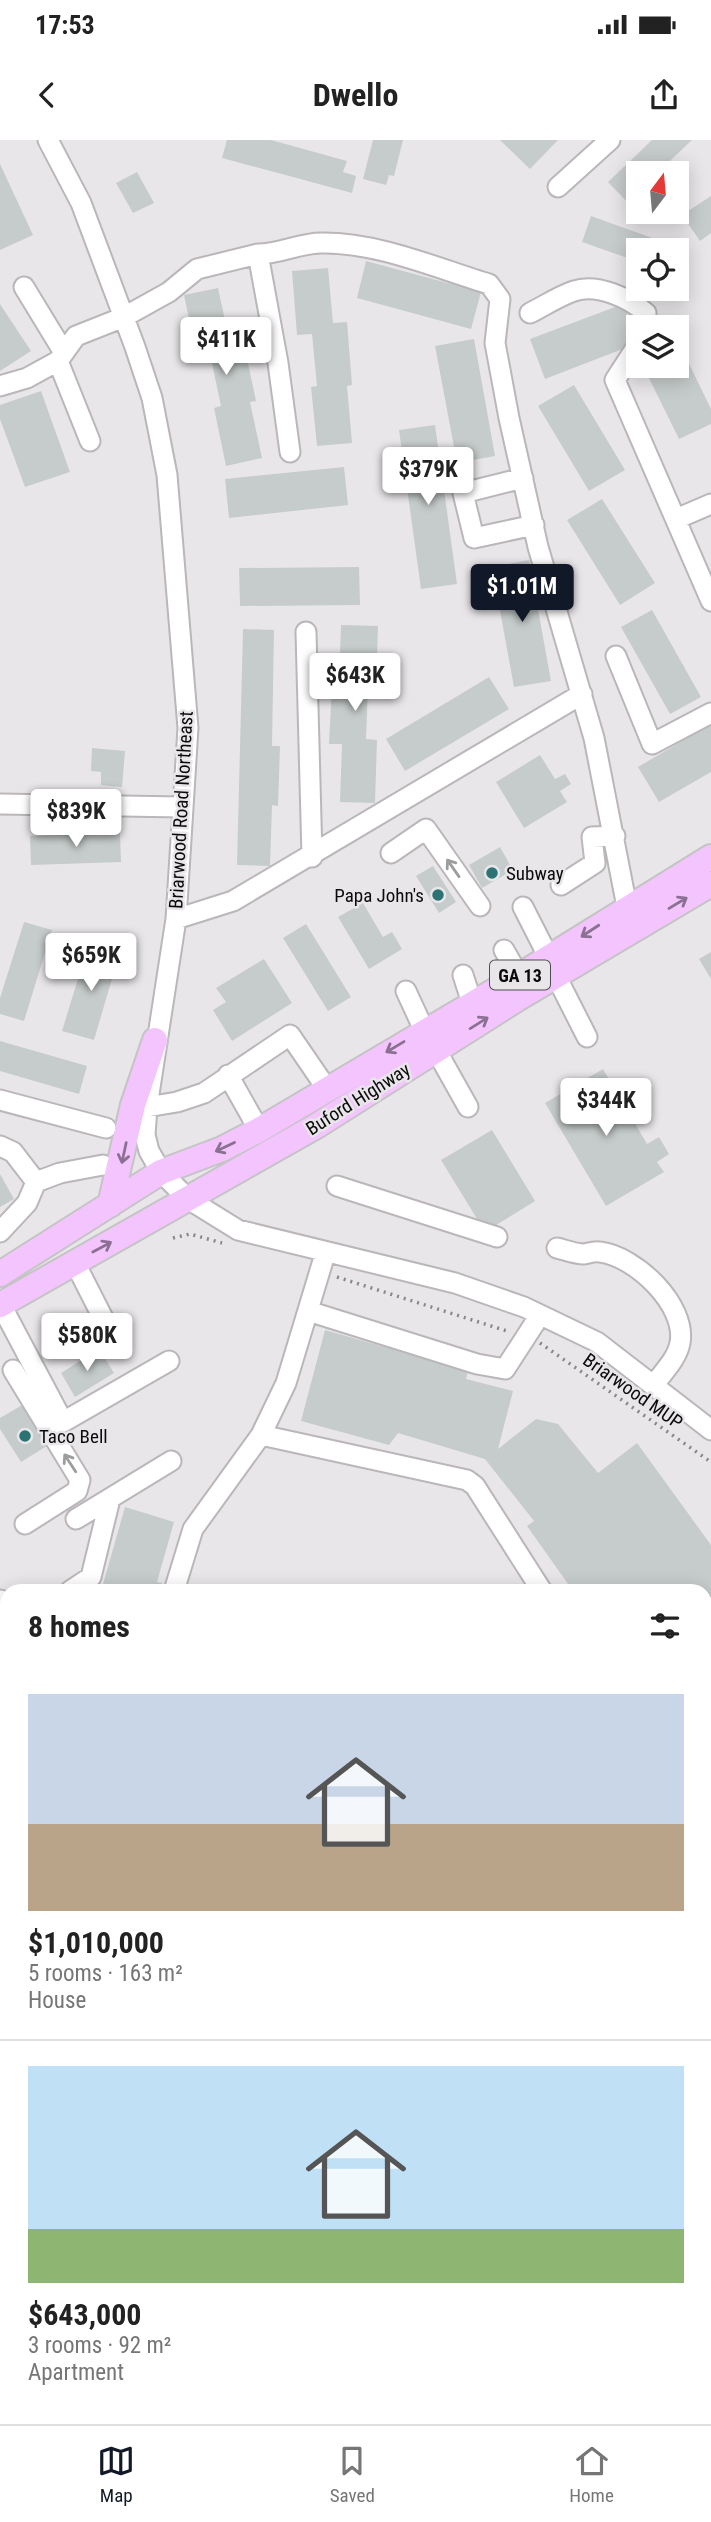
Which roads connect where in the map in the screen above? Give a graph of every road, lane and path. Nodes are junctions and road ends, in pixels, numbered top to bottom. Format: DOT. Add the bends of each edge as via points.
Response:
graph roads {
  1 [pos="48,140"];
  2 [pos="610,140"];
  3 [pos="558,187"];
  4 [pos="258,254"];
  5 [pos="24,287"];
  6 [pos="530,313"];
  7 [pos="646,315"];
  8 [pos="124,317"];
  9 [pos="60,356"];
  10 [pos="626,363"];
  11 [pos="0,386"];
  12 [pos="90,441"];
  13 [pos="290,452"];
  14 [pos="523,478"];
  15 [pos="711,504"];
  16 [pos="676,519"];
  17 [pos="534,525"];
  18 [pos="711,601"];
  19 [pos="306,632"];
  20 [pos="616,656"];
  21 [pos="582,694"];
  22 [pos="711,713"];
  23 [pos="0,804"];
  24 [pos="182,807"];
  25 [pos="615,836"];
  26 [pos="391,853"];
  27 [pos="312,857"];
  28 [pos="711,857"];
  29 [pos="561,884"];
  30 [pos="711,884"];
  31 [pos="480,906"];
  32 [pos="523,907"];
  33 [pos="627,907"];
  34 [pos="176,919"];
  35 [pos="504,950"];
  36 [pos="552,967"];
  37 [pos="463,975"];
  38 [pos="519,976"];
  39 [pos="407,990"];
  40 [pos="472,1003"];
  41 [pos="587,1037"];
  42 [pos="155,1040"];
  43 [pos="430,1040"];
  44 [pos="228,1075"];
  45 [pos="327,1089"];
  46 [pos="0,1100"];
  47 [pos="147,1107"];
  48 [pos="468,1107"];
  49 [pos="106,1128"];
  50 [pos="259,1130"];
  51 [pos="0,1146"];
  52 [pos="103,1165"];
  53 [pos="161,1172"];
  54 [pos="36,1182"];
  55 [pos="337,1186"];
  56 [pos="188,1199"];
  57 [pos="110,1205"];
  58 [pos="0,1232"];
  59 [pos="497,1237"];
  60 [pos="557,1248"];
  61 [pos="325,1254"];
  62 [pos="74,1261"];
  63 [pos="2,1267"];
  64 [pos="340,1278"];
  65 [pos="1,1305"];
  66 [pos="308,1311"];
  67 [pos="540,1315"];
  68 [pos="103,1318"];
  69 [pos="516,1334"];
  70 [pos="540,1343"];
  71 [pos="169,1361"];
  72 [pos="13,1370"];
  73 [pos="654,1385"];
  74 [pos="711,1430"];
  75 [pos="261,1435"];
  76 [pos="171,1461"];
  77 [pos="711,1462"];
  78 [pos="110,1499"];
  79 [pos="76,1519"];
  80 [pos="25,1524"];
  81 [pos="80,1584"];
  82 [pos="176,1584"];
  83 [pos="538,1584"];
  1 -- 8 [label="street, Briarwood Road Northeast" via="81,204"];
  2 -- 3 [label="street"];
  4 -- 8 [label="street" via="197,269 169,292"];
  4 -- 13 [label="street"];
  4 -- 14 [label="street" via="319,243 366,248 489,284 500,299 495,343"];
  5 -- 9 [label="street"];
  6 -- 7 [label="street" via="576,290 595,290 634,303"];
  8 -- 9 [label="street" via="76,337"];
  8 -- 24 [label="street, Briarwood Road Northeast" via="152,398 167,475 187,727"];
  9 -- 11 [label="street" via="27,378"];
  9 -- 12 [label="street"];
  10 -- 16 [label="street" via="615,380"];
  14 -- 17 [label="street"];
  14 -- 17 [label="street" via="463,493 474,538"];
  15 -- 16 [label="street"];
  16 -- 18 [label="street"];
  17 -- 21 [label="street"];
  19 -- 27 [label="street"];
  20 -- 22 [label="street" via="652,744"];
  21 -- 25 [label="street"];
  21 -- 27 [label="street"];
  23 -- 24 [label="street"];
  24 -- 34 [label="street, Briarwood Road Northeast"];
  25 -- 29 [label="street" via="592,837 595,863"];
  25 -- 33 [label="street"];
  31 -- 26 [label="street, one-way" via="426,829"];
  27 -- 34 [label="street" via="233,901"];
  28 -- 33 [label="main road, Buford Highway / GA 13"];
  36 -- 30 [label="main road, Buford Highway / GA 13, one-way"];
  32 -- 36 [label="street"];
  33 -- 36 [label="main road, Buford Highway / GA 13, one-way"];
  34 -- 42 [label="street, Briarwood Road Northeast"];
  35 -- 38 [label="street"];
  36 -- 38 [label="main road, Buford Highway / GA 13"];
  36 -- 41 [label="street"];
  43 -- 36 [label="main road, Buford Highway / GA 13, one-way"];
  37 -- 40 [label="street"];
  38 -- 40 [label="main road, Buford Highway / GA 13"];
  39 -- 43 [label="street"];
  40 -- 43 [label="main road, Buford Highway / GA 13"];
  42 -- 47 [label="street, Briarwood Road Northeast"];
  42 -- 57 [label="main road, one-way" via="133,1105"];
  43 -- 45 [label="main road, Buford Highway / GA 13, one-way"];
  43 -- 48 [label="street"];
  43 -- 56 [label="main road, Buford Highway / GA 13" via="318,1125"];
  44 -- 45 [label="street" via="290,1035"];
  44 -- 47 [label="street" via="204,1093"];
  44 -- 50 [label="street"];
  45 -- 50 [label="main road, Buford Highway / GA 13"];
  46 -- 49 [label="street"];
  47 -- 53 [label="street, Briarwood Road Northeast" via="145,1135"];
  50 -- 53 [label="main road, Buford Highway / GA 13, one-way"];
  51 -- 54 [label="street" via="13,1152"];
  52 -- 54 [label="street"];
  53 -- 56 [label="street, Briarwood Road Northeast"];
  53 -- 57 [label="main road, Buford Highway / GA 13"];
  54 -- 58 [label="street" via="27,1203"];
  55 -- 59 [label="street"];
  56 -- 61 [label="street, Briarwood Road Northeast" via="238,1230"];
  62 -- 56 [label="main road, Buford Highway / GA 13, one-way"];
  57 -- 63 [label="main road, Buford Highway / GA 13"];
  60 -- 73 [label="street" via="582,1254 601,1251 640,1269 665,1292 681,1341"];
  61 -- 66 [label="street"];
  61 -- 67 [label="street, Briarwood Road Northeast" via="455,1283"];
  62 -- 65 [label="main road, Buford Highway / GA 13"];
  62 -- 68 [label="street"];
  64 -- 69 [label="path"];
  65 -- 71 [label="street" via="62,1422"];
  66 -- 67 [label="street" via="505,1369"];
  66 -- 75 [label="street" via="286,1383"];
  67 -- 73 [label="street, Briarwood Road Northeast" via="597,1342"];
  70 -- 77 [label="path, Briarwood MUP"];
  80 -- 72 [label="street, one-way" via="77,1491 80,1480"];
  73 -- 74 [label="street, Briarwood Road Northeast"];
  75 -- 82 [label="street" via="193,1529"];
  75 -- 83 [label="street" via="467,1480"];
  76 -- 78 [label="street"];
  78 -- 79 [label="street"];
  78 -- 81 [label="street" via="91,1577"];
}
